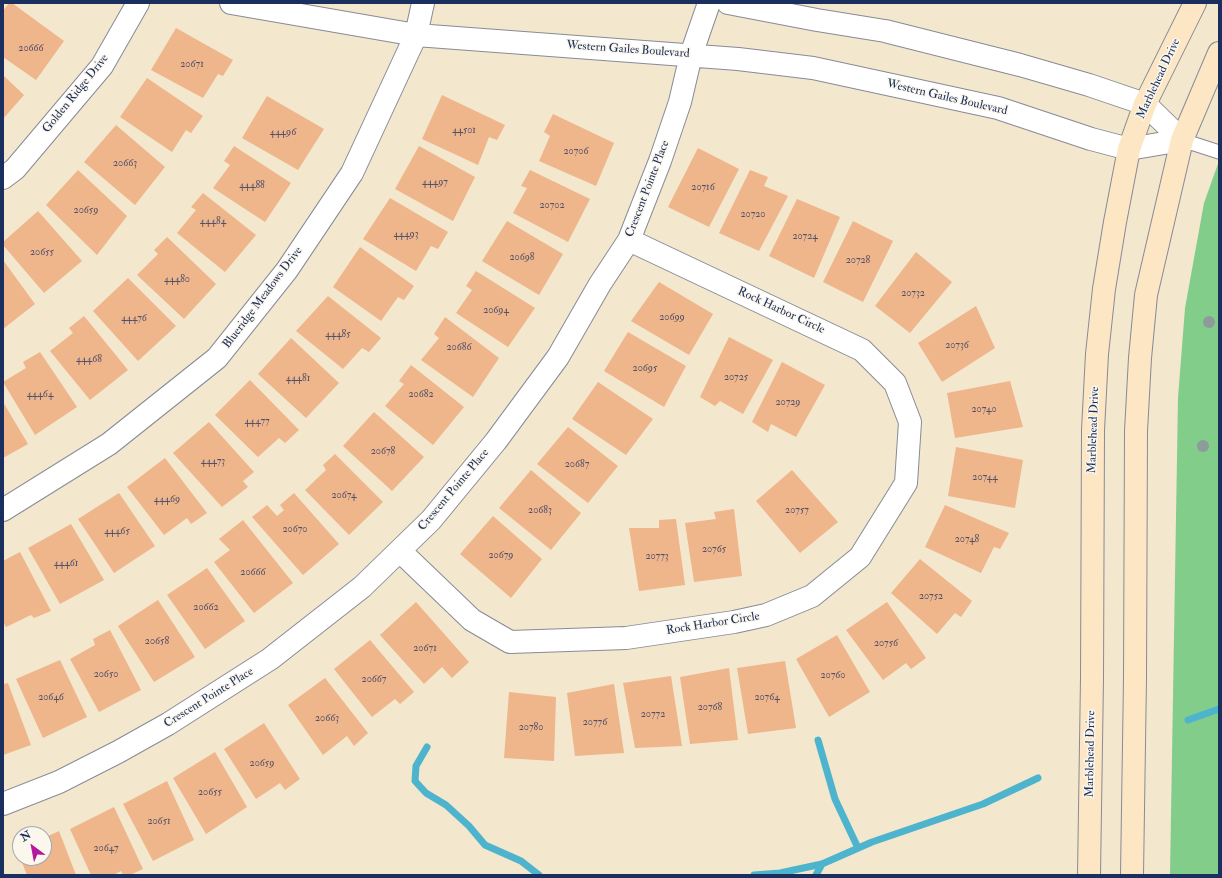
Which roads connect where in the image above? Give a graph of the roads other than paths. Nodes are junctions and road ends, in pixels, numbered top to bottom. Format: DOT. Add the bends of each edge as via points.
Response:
graph roads {
  1 [pos="138,3"];
  2 [pos="231,3"];
  3 [pos="423,3"];
  4 [pos="709,3"];
  5 [pos="728,3"];
  6 [pos="1195,3"];
  7 [pos="416,35"];
  8 [pos="1219,53"];
  9 [pos="691,55"];
  10 [pos="1145,104"];
  11 [pos="1182,140"];
  12 [pos="1129,149"];
  13 [pos="1219,152"];
  14 [pos="3,178"];
  15 [pos="629,240"];
  16 [pos="3,510"];
  17 [pos="400,551"];
  18 [pos="3,804"];
  19 [pos="1089,875"];
  20 [pos="1132,875"];
  1 -- 14 [label="street, Golden Ridge Drive" via="102,66 15,169"];
  2 -- 7 [label="street, Western Gailes Boulevard"];
  3 -- 7 [label="street, Blueridge Meadows Drive"];
  4 -- 9 [label="street, Crescent Pointe Place"];
  5 -- 10 [label="street" via="893,33 1020,65"];
  6 -- 10 [label="street, Marblehead Drive"];
  7 -- 9 [label="street, Western Gailes Boulevard"];
  7 -- 16 [label="street, Blueridge Meadows Drive" via="352,173 287,270 217,358 109,444"];
  8 -- 11 [label="street"];
  9 -- 12 [label="street, Western Gailes Boulevard" via="813,68 998,108"];
  9 -- 15 [label="street, Crescent Pointe Place" via="680,102"];
  10 -- 11 [label="street"];
  10 -- 12 [label="street, Marblehead Drive"];
  11 -- 12 [label="street, Western Gailes Boulevard"];
  11 -- 13 [label="lane"];
  11 -- 20 [label="street" via="1146,295 1140,358 1136,431"];
  12 -- 19 [label="street, Marblehead Drive" via="1104,289 1097,354 1093,430"];
  15 -- 17 [label="street, Crescent Pointe Place" via="558,357 496,441 431,520"];
  15 -- 17 [label="street, Rock Harbor Circle" via="862,350 895,383 910,422 906,484 860,557 812,596 766,615 626,638 510,642 472,620"];
  17 -- 18 [label="street, Crescent Pointe Place" via="362,587 270,659 168,724 60,782"];
}
